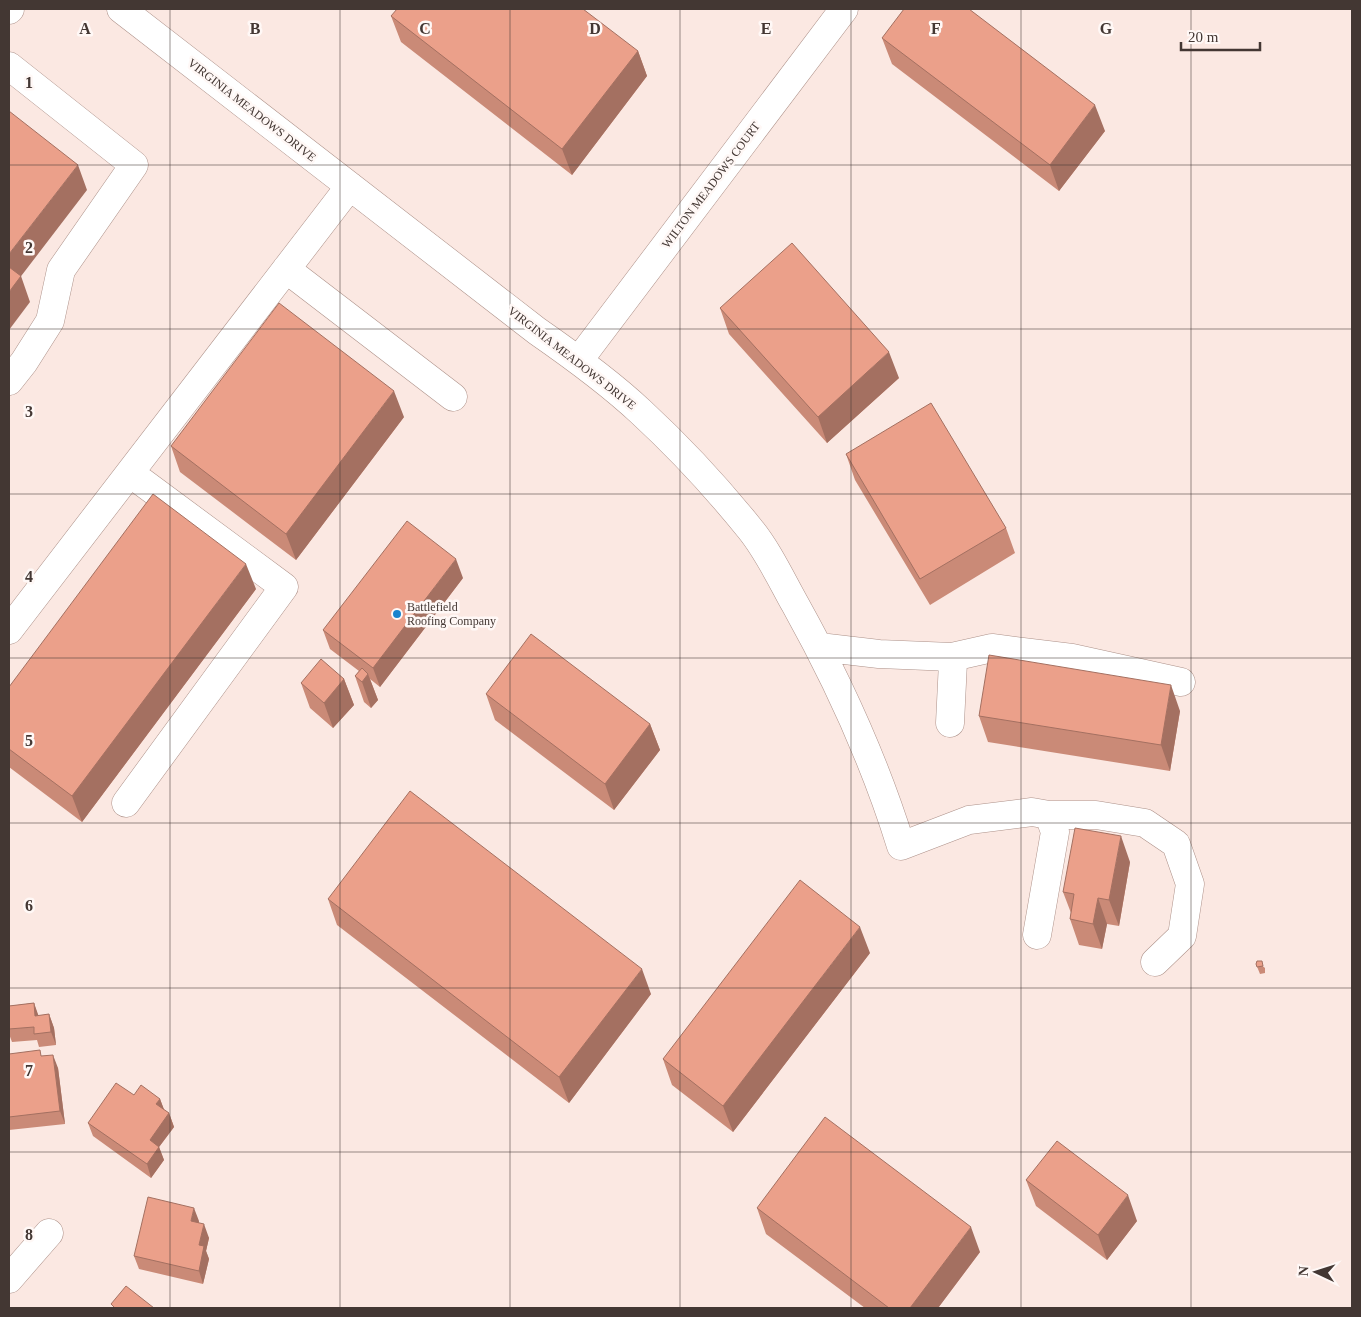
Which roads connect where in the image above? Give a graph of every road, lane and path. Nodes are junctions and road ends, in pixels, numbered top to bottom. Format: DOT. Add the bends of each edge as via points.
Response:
graph roads {
  1 [pos="121,9"];
  2 [pos="844,9"];
  3 [pos="9,66"];
  4 [pos="350,186"];
  5 [pos="286,268"];
  6 [pos="579,360"];
  7 [pos="9,381"];
  8 [pos="453,397"];
  9 [pos="130,473"];
  10 [pos="9,630"];
  11 [pos="819,647"];
  12 [pos="952,657"];
  13 [pos="1182,682"];
  14 [pos="950,723"];
  15 [pos="126,804"];
  16 [pos="1049,815"];
  17 [pos="1037,935"];
  18 [pos="1155,962"];
  19 [pos="49,1233"];
  20 [pos="9,1279"];
  1 -- 4 [label="street, VIRGINIA MEADOWS DRIVE"];
  2 -- 6 [label="street, WILTON MEADOWS COURT"];
  3 -- 7 [label="street" via="134,165 61,270 50,322"];
  4 -- 5 [label="street"];
  4 -- 6 [label="street, VIRGINIA MEADOWS DRIVE"];
  5 -- 8 [label="street"];
  5 -- 9 [label="street"];
  6 -- 11 [label="street, VIRGINIA MEADOWS DRIVE" via="641,412 693,464 751,530"];
  9 -- 10 [label="street"];
  9 -- 15 [label="street" via="284,587"];
  11 -- 12 [label="street"];
  11 -- 16 [label="street, VIRGINIA MEADOWS DRIVE" via="857,728 901,846 969,820 1032,812"];
  12 -- 13 [label="street" via="992,648 1072,658"];
  12 -- 14 [label="street"];
  16 -- 17 [label="street" via="1055,832"];
  16 -- 18 [label="street" via="1096,815 1145,823 1176,844 1190,884 1182,936"];
  19 -- 20 [label="street"];
}
